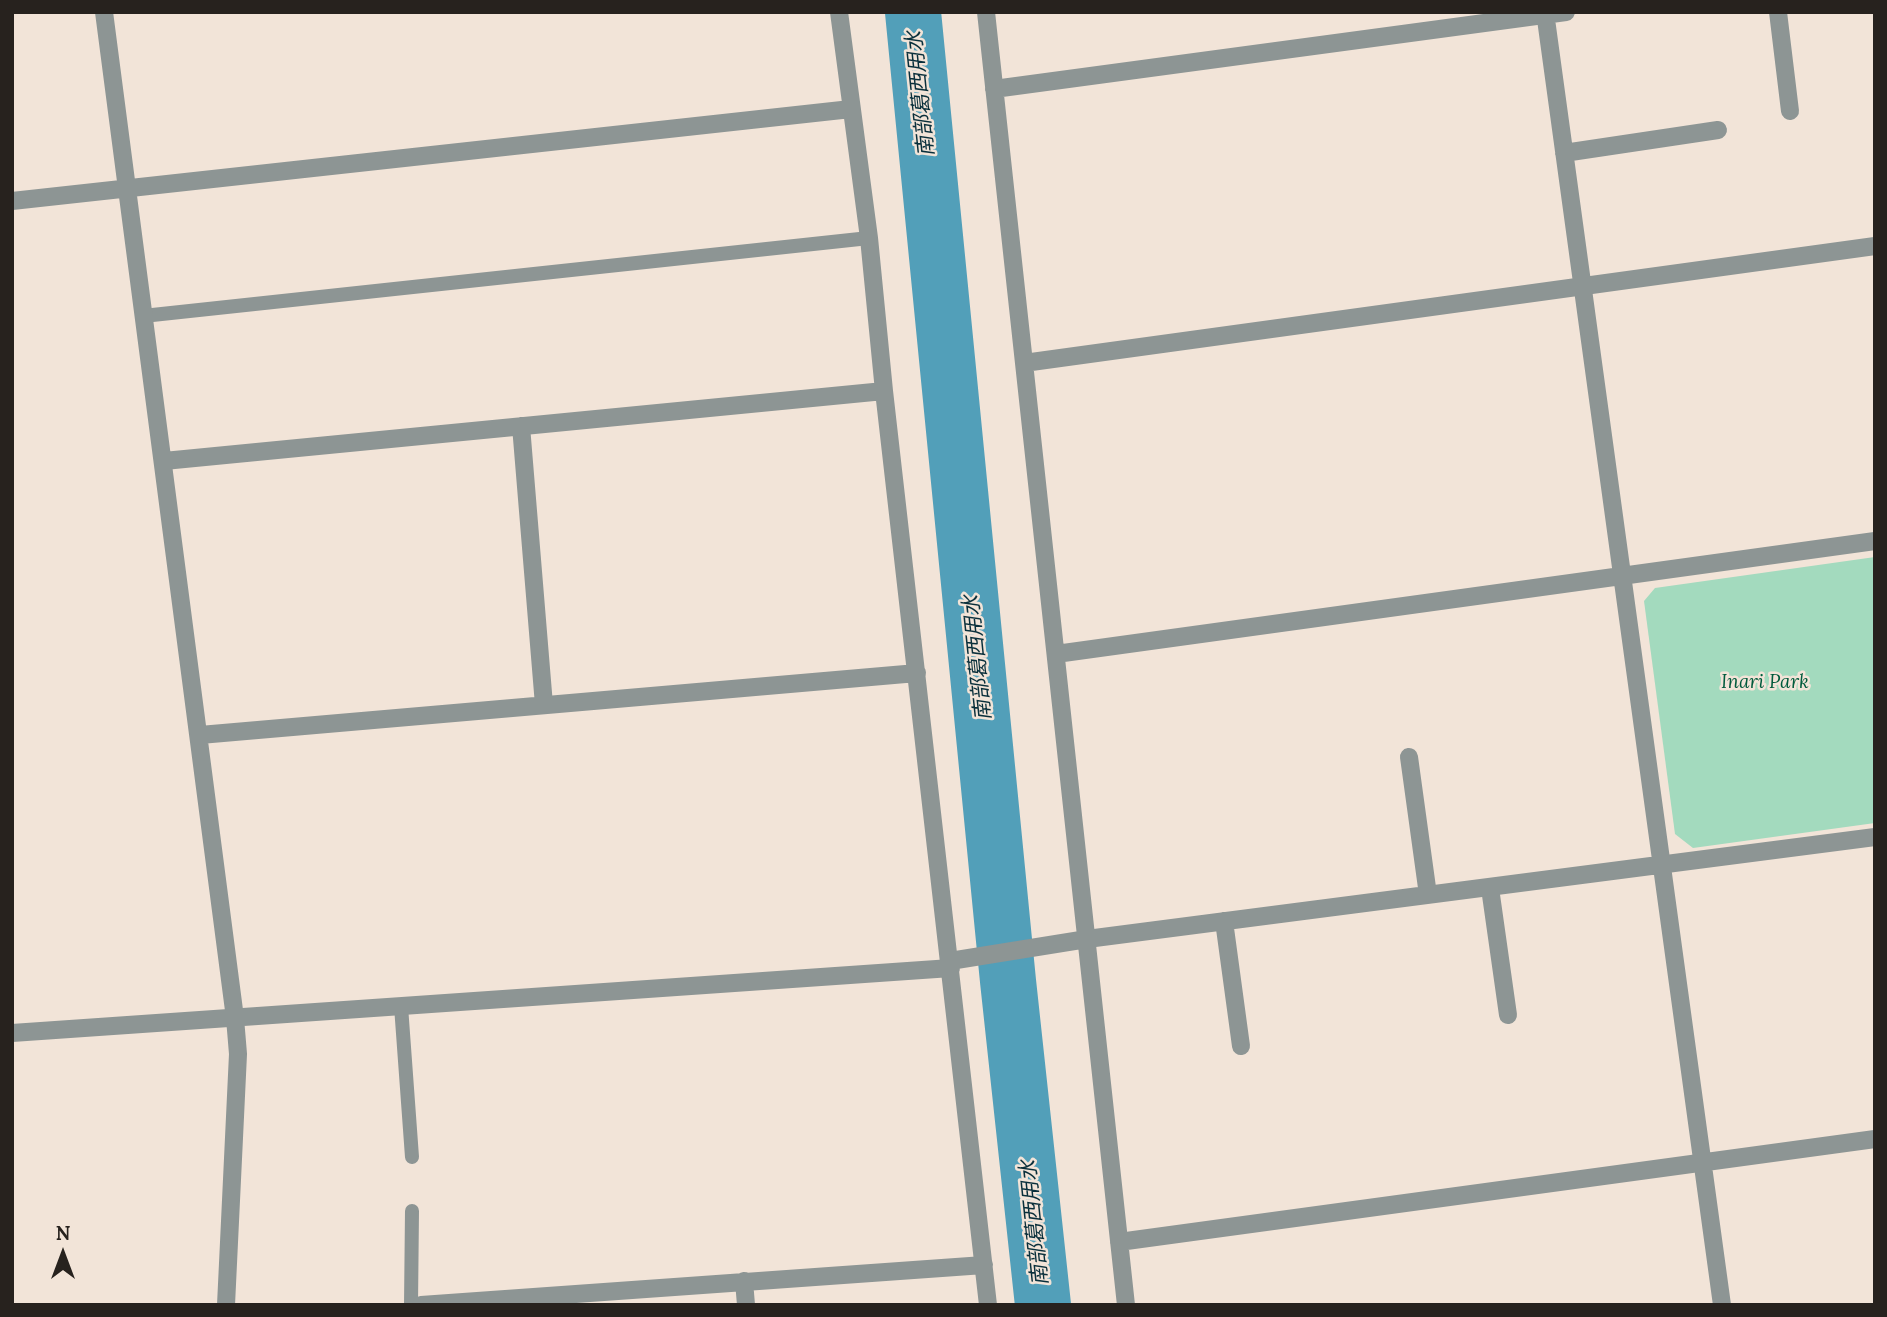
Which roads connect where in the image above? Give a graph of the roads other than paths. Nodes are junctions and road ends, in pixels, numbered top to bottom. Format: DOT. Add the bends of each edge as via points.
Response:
graph roads {
  1 [pos="104,12"];
  2 [pos="839,12"];
  3 [pos="986,12"];
  4 [pos="1566,12"];
  5 [pos="1778,12"];
  6 [pos="1545,14"];
  7 [pos="994,89"];
  8 [pos="851,108"];
  9 [pos="1790,111"];
  10 [pos="1718,130"];
  11 [pos="1564,153"];
  12 [pos="126,188"];
  13 [pos="12,201"];
  14 [pos="869,238"];
  15 [pos="1875,246"];
  16 [pos="1584,286"];
  17 [pos="143,316"];
  18 [pos="1024,363"];
  19 [pos="884,391"];
  20 [pos="521,426"];
  21 [pos="164,461"];
  22 [pos="1875,541"];
  23 [pos="1623,574"];
  24 [pos="1056,654"];
  25 [pos="917,673"];
  26 [pos="544,705"];
  27 [pos="200,735"];
  28 [pos="1409,757"];
  29 [pos="1875,837"];
  30 [pos="1662,865"];
  31 [pos="1490,888"];
  32 [pos="1428,895"];
  33 [pos="1224,921"];
  34 [pos="1087,939"];
  35 [pos="950,965"];
  36 [pos="401,1006"];
  37 [pos="1507,1015"];
  38 [pos="236,1018"];
  39 [pos="12,1033"];
  40 [pos="1241,1046"];
  41 [pos="1875,1139"];
  42 [pos="412,1157"];
  43 [pos="1702,1162"];
  44 [pos="412,1211"];
  45 [pos="1119,1242"];
  46 [pos="984,1265"];
  47 [pos="744,1282"];
  48 [pos="226,1305"];
  49 [pos="411,1305"];
  50 [pos="421,1305"];
  51 [pos="746,1305"];
  52 [pos="988,1305"];
  53 [pos="1126,1305"];
  54 [pos="1722,1305"];
  1 -- 12 [label="street"];
  2 -- 8 [label="street"];
  3 -- 7 [label="street"];
  4 -- 6 [label="street"];
  5 -- 9 [label="street"];
  6 -- 7 [label="street"];
  6 -- 11 [label="street"];
  7 -- 18 [label="street"];
  8 -- 12 [label="street"];
  8 -- 14 [label="street"];
  10 -- 11 [label="street"];
  11 -- 16 [label="street"];
  12 -- 13 [label="street"];
  12 -- 17 [label="street"];
  14 -- 17 [label="lane"];
  14 -- 19 [label="street"];
  15 -- 16 [label="street"];
  16 -- 18 [label="street"];
  16 -- 23 [label="street"];
  17 -- 21 [label="street"];
  18 -- 24 [label="street"];
  19 -- 20 [label="street"];
  19 -- 25 [label="street"];
  20 -- 21 [label="street"];
  20 -- 26 [label="street"];
  21 -- 27 [label="street"];
  22 -- 23 [label="street"];
  23 -- 24 [label="street"];
  23 -- 30 [label="street"];
  24 -- 34 [label="street"];
  25 -- 26 [label="street"];
  25 -- 35 [label="street"];
  26 -- 27 [label="street"];
  27 -- 38 [label="street"];
  28 -- 32 [label="street"];
  29 -- 30 [label="street"];
  30 -- 31 [label="street"];
  30 -- 43 [label="street"];
  31 -- 32 [label="street"];
  31 -- 37 [label="street"];
  32 -- 33 [label="street"];
  33 -- 34 [label="street"];
  33 -- 40 [label="street"];
  34 -- 35 [label="street"];
  34 -- 45 [label="street"];
  35 -- 36 [label="street"];
  35 -- 46 [label="street"];
  36 -- 38 [label="street"];
  36 -- 42 [label="lane"];
  38 -- 39 [label="street"];
  38 -- 48 [label="street" via="239,1054"];
  41 -- 43 [label="street"];
  43 -- 45 [label="street"];
  43 -- 54 [label="street"];
  44 -- 49 [label="lane"];
  45 -- 53 [label="street"];
  46 -- 47 [label="street"];
  46 -- 52 [label="street"];
  47 -- 50 [label="street"];
  47 -- 51 [label="street"];
}
